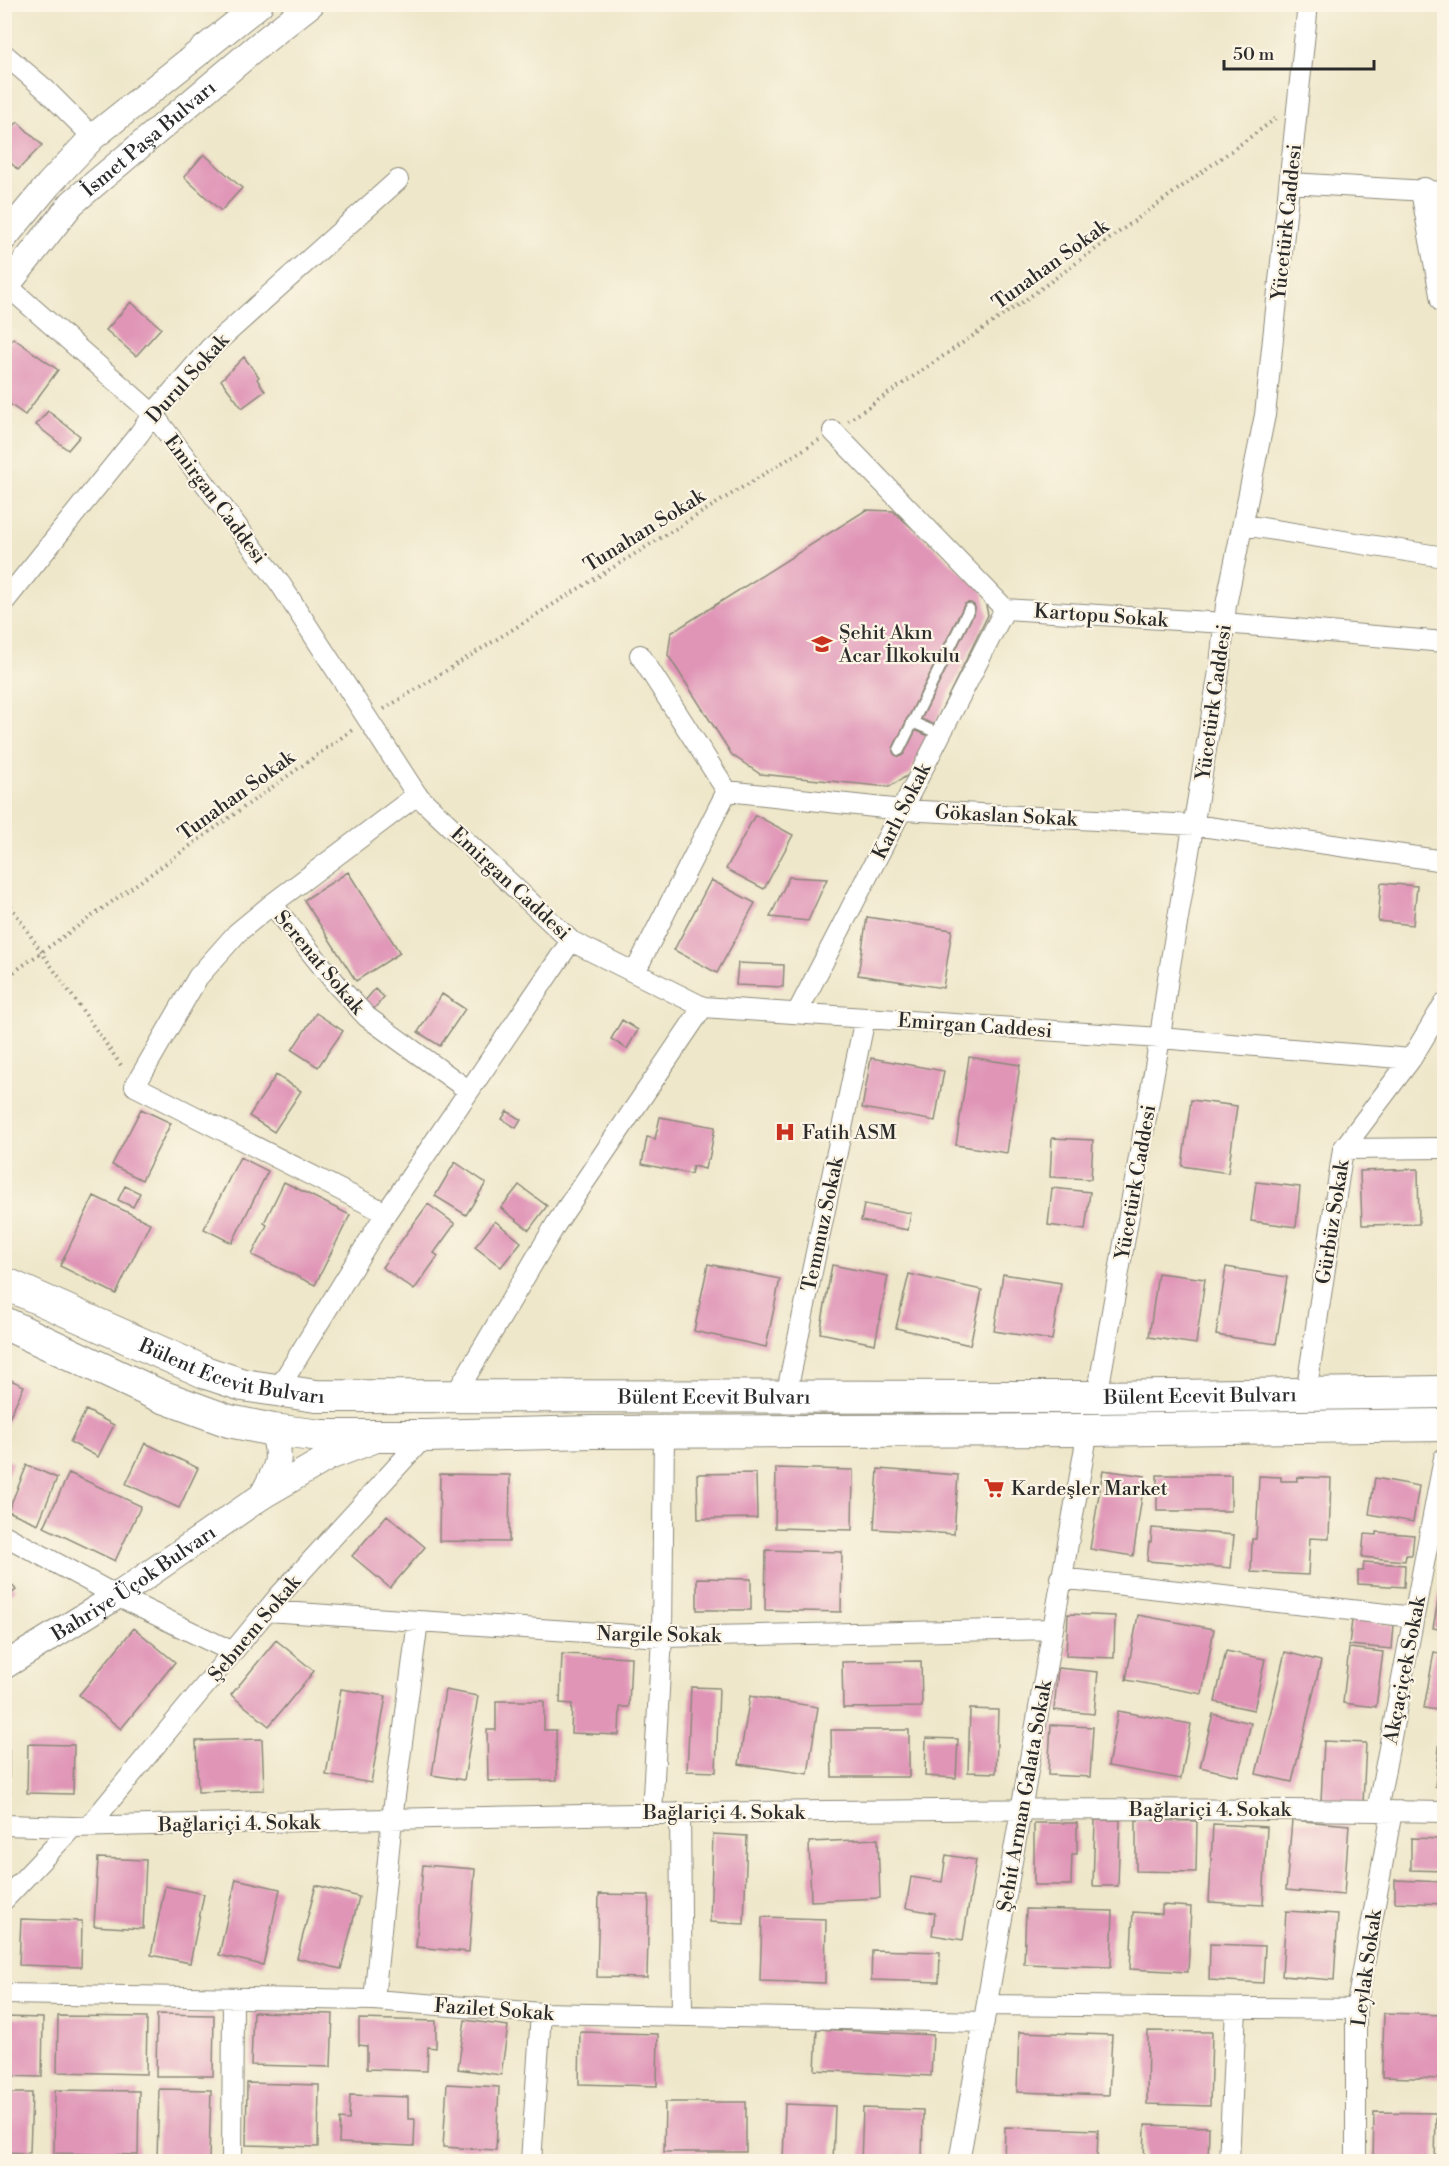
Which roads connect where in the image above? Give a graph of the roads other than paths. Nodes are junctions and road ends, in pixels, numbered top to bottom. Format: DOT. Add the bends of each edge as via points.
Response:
graph roads {
  1 [pos="260,4"];
  2 [pos="311,4"];
  3 [pos="1308,4"];
  4 [pos="4,54"];
  5 [pos="93,137"];
  6 [pos="398,180"];
  7 [pos="1290,183"];
  8 [pos="1434,191"];
  9 [pos="4,238"];
  10 [pos="5,286"];
  11 [pos="1444,300"];
  12 [pos="153,414"];
  13 [pos="833,431"];
  14 [pos="1243,525"];
  15 [pos="1444,557"];
  16 [pos="4,602"];
  17 [pos="969,609"];
  18 [pos="1005,609"];
  19 [pos="1224,623"];
  20 [pos="1444,642"];
  21 [pos="640,655"];
  22 [pos="912,722"];
  23 [pos="940,734"];
  24 [pos="899,750"];
  25 [pos="727,791"];
  26 [pos="417,795"];
  27 [pos="902,810"];
  28 [pos="1194,825"];
  29 [pos="1444,861"];
  30 [pos="272,904"];
  31 [pos="571,940"];
  32 [pos="635,972"];
  33 [pos="1444,1004"];
  34 [pos="703,1008"];
  35 [pos="797,1013"];
  36 [pos="865,1018"];
  37 [pos="1160,1038"];
  38 [pos="1411,1059"];
  39 [pos="468,1090"];
  40 [pos="1444,1148"];
  41 [pos="1343,1149"];
  42 [pos="386,1212"];
  43 [pos="4,1283"];
  44 [pos="4,1323"];
  45 [pos="277,1391"];
  46 [pos="1444,1392"];
  47 [pos="1306,1394"];
  48 [pos="786,1396"];
  49 [pos="453,1397"];
  50 [pos="1097,1397"];
  51 [pos="1444,1425"];
  52 [pos="273,1430"];
  53 [pos="1088,1430"];
  54 [pos="664,1431"];
  55 [pos="425,1436"];
  56 [pos="384,1437"];
  57 [pos="1444,1458"];
  58 [pos="261,1496"];
  59 [pos="4,1535"];
  60 [pos="1060,1578"];
  61 [pos="117,1596"];
  62 [pos="267,1611"];
  63 [pos="1414,1617"];
  64 [pos="418,1620"];
  65 [pos="1052,1629"];
  66 [pos="662,1637"];
  67 [pos="233,1652"];
  68 [pos="4,1666"];
  69 [pos="1022,1810"];
  70 [pos="1385,1811"];
  71 [pos="1444,1812"];
  72 [pos="652,1813"];
  73 [pos="680,1813"];
  74 [pos="392,1819"];
  75 [pos="4,1825"];
  76 [pos="81,1827"];
  77 [pos="4,1900"];
  78 [pos="4,1994"];
  79 [pos="233,1998"];
  80 [pos="374,2000"];
  81 [pos="1236,2008"];
  82 [pos="1356,2009"];
  83 [pos="541,2013"];
  84 [pos="986,2014"];
  85 [pos="682,2016"];
  86 [pos="232,2162"];
  87 [pos="531,2162"];
  88 [pos="959,2162"];
  89 [pos="1228,2162"];
  90 [pos="1356,2162"];
  1 -- 5 [label="street, İsmet Paşa Bulvarı"];
  2 -- 10 [label="street, İsmet Paşa Bulvarı" via="72,203"];
  3 -- 7 [label="street, Yücetürk Caddesi"];
  4 -- 5 [label="street"];
  5 -- 9 [label="street, İsmet Paşa Bulvarı"];
  6 -- 12 [label="street, Durul Sokak" via="210,348"];
  7 -- 8 [label="street"];
  7 -- 14 [label="street, Yücetürk Caddesi" via="1265,415"];
  8 -- 11 [label="street"];
  10 -- 12 [label="street, Emirgan Caddesi"];
  12 -- 16 [label="street, Durul Sokak"];
  12 -- 26 [label="street, Emirgan Caddesi" via="281,585"];
  13 -- 18 [label="street, Kartopu Sokak"];
  14 -- 15 [label="street"];
  14 -- 19 [label="street, Yücetürk Caddesi"];
  17 -- 22 [label="lane"];
  18 -- 19 [label="street, Kartopu Sokak"];
  18 -- 23 [label="street, Karlı Sokak"];
  19 -- 20 [label="street, Kartopu Sokak"];
  19 -- 28 [label="street, Yücetürk Caddesi"];
  21 -- 25 [label="street"];
  22 -- 23 [label="lane"];
  22 -- 24 [label="lane"];
  23 -- 27 [label="street, Karlı Sokak"];
  25 -- 27 [label="street, Gökaslan Sokak"];
  25 -- 32 [label="street"];
  26 -- 30 [label="street"];
  26 -- 31 [label="street, Emirgan Caddesi"];
  27 -- 28 [label="street, Gökaslan Sokak"];
  27 -- 35 [label="street, Karlı Sokak"];
  28 -- 29 [label="street, Gökaslan Sokak"];
  28 -- 37 [label="street, Yücetürk Caddesi"];
  30 -- 39 [label="street, Serenat Sokak" via="367,1017"];
  30 -- 42 [label="street, Serenat Sokak" via="237,933 198,977 135,1086"];
  31 -- 32 [label="street, Emirgan Caddesi"];
  31 -- 39 [label="street"];
  32 -- 34 [label="street, Emirgan Caddesi"];
  33 -- 38 [label="street"];
  34 -- 35 [label="street, Emirgan Caddesi"];
  34 -- 49 [label="street" via="556,1224"];
  35 -- 36 [label="street, Emirgan Caddesi"];
  36 -- 37 [label="street, Emirgan Caddesi"];
  36 -- 48 [label="street, Temmuz Sokak"];
  37 -- 38 [label="street, Emirgan Caddesi"];
  37 -- 50 [label="street, Yücetürk Caddesi"];
  38 -- 41 [label="street"];
  39 -- 42 [label="street"];
  40 -- 41 [label="street, Gürbüz Sokak"];
  41 -- 47 [label="street, Gürbüz Sokak"];
  42 -- 45 [label="street"];
  43 -- 45 [label="main road, Bülent Ecevit Bulvarı" via="207,1373"];
  44 -- 52 [label="main road, Bülent Ecevit Bulvarı" via="158,1395 229,1422"];
  45 -- 49 [label="main road, Bülent Ecevit Bulvarı" via="316,1396"];
  46 -- 47 [label="main road, Bülent Ecevit Bulvarı"];
  47 -- 50 [label="main road, Bülent Ecevit Bulvarı"];
  48 -- 49 [label="main road, Bülent Ecevit Bulvarı"];
  48 -- 50 [label="main road, Bülent Ecevit Bulvarı"];
  51 -- 53 [label="main road, Bülent Ecevit Bulvarı"];
  52 -- 56 [label="main road, Bülent Ecevit Bulvarı"];
  52 -- 58 [label="street, Bahriye Üçok Bulvarı" via="279,1449 277,1467"];
  53 -- 54 [label="main road, Bülent Ecevit Bulvarı"];
  53 -- 60 [label="street, Şehit Arman Galata Sokak"];
  54 -- 55 [label="main road, Bülent Ecevit Bulvarı"];
  54 -- 66 [label="street"];
  55 -- 56 [label="main road, Bülent Ecevit Bulvarı"];
  55 -- 62 [label="street, Şebnem Sokak"];
  56 -- 58 [label="street, Bahriye Üçok Bulvarı" via="329,1457"];
  57 -- 63 [label="street, Akçaçiçek Sokak"];
  58 -- 61 [label="street, Bahriye Üçok Bulvarı"];
  59 -- 61 [label="street"];
  60 -- 63 [label="street"];
  60 -- 65 [label="street, Şehit Arman Galata Sokak"];
  61 -- 67 [label="street"];
  61 -- 68 [label="street, Bahriye Üçok Bulvarı"];
  62 -- 64 [label="street, Nargile Sokak"];
  62 -- 67 [label="street, Şebnem Sokak"];
  63 -- 70 [label="street, Akçaçiçek Sokak"];
  64 -- 66 [label="street, Nargile Sokak"];
  64 -- 74 [label="street"];
  65 -- 66 [label="street, Nargile Sokak"];
  65 -- 69 [label="street, Şehit Arman Galata Sokak"];
  66 -- 72 [label="street"];
  67 -- 76 [label="street, Şebnem Sokak"];
  69 -- 70 [label="street, Bağlariçi 4. Sokak"];
  69 -- 73 [label="street, Bağlariçi 4. Sokak"];
  69 -- 84 [label="street, Şehit Arman Galata Sokak"];
  70 -- 71 [label="street, Bağlariçi 4. Sokak"];
  70 -- 82 [label="street, Leylak Sokak"];
  72 -- 73 [label="street, Bağlariçi 4. Sokak"];
  72 -- 74 [label="street, Bağlariçi 4. Sokak"];
  73 -- 85 [label="street"];
  74 -- 76 [label="street, Bağlariçi 4. Sokak"];
  74 -- 80 [label="street"];
  75 -- 76 [label="street, Bağlariçi 4. Sokak"];
  76 -- 77 [label="street, Şebnem Sokak"];
  78 -- 79 [label="street, Fazilet Sokak"];
  79 -- 80 [label="street, Fazilet Sokak"];
  79 -- 86 [label="street"];
  80 -- 83 [label="street, Fazilet Sokak"];
  81 -- 82 [label="street, Fazilet Sokak"];
  81 -- 84 [label="street, Fazilet Sokak"];
  81 -- 89 [label="street"];
  82 -- 90 [label="street, Leylak Sokak"];
  83 -- 85 [label="street, Fazilet Sokak"];
  83 -- 87 [label="street"];
  84 -- 85 [label="street, Fazilet Sokak"];
  84 -- 88 [label="street, Şehit Arman Galata Sokak"];
}
